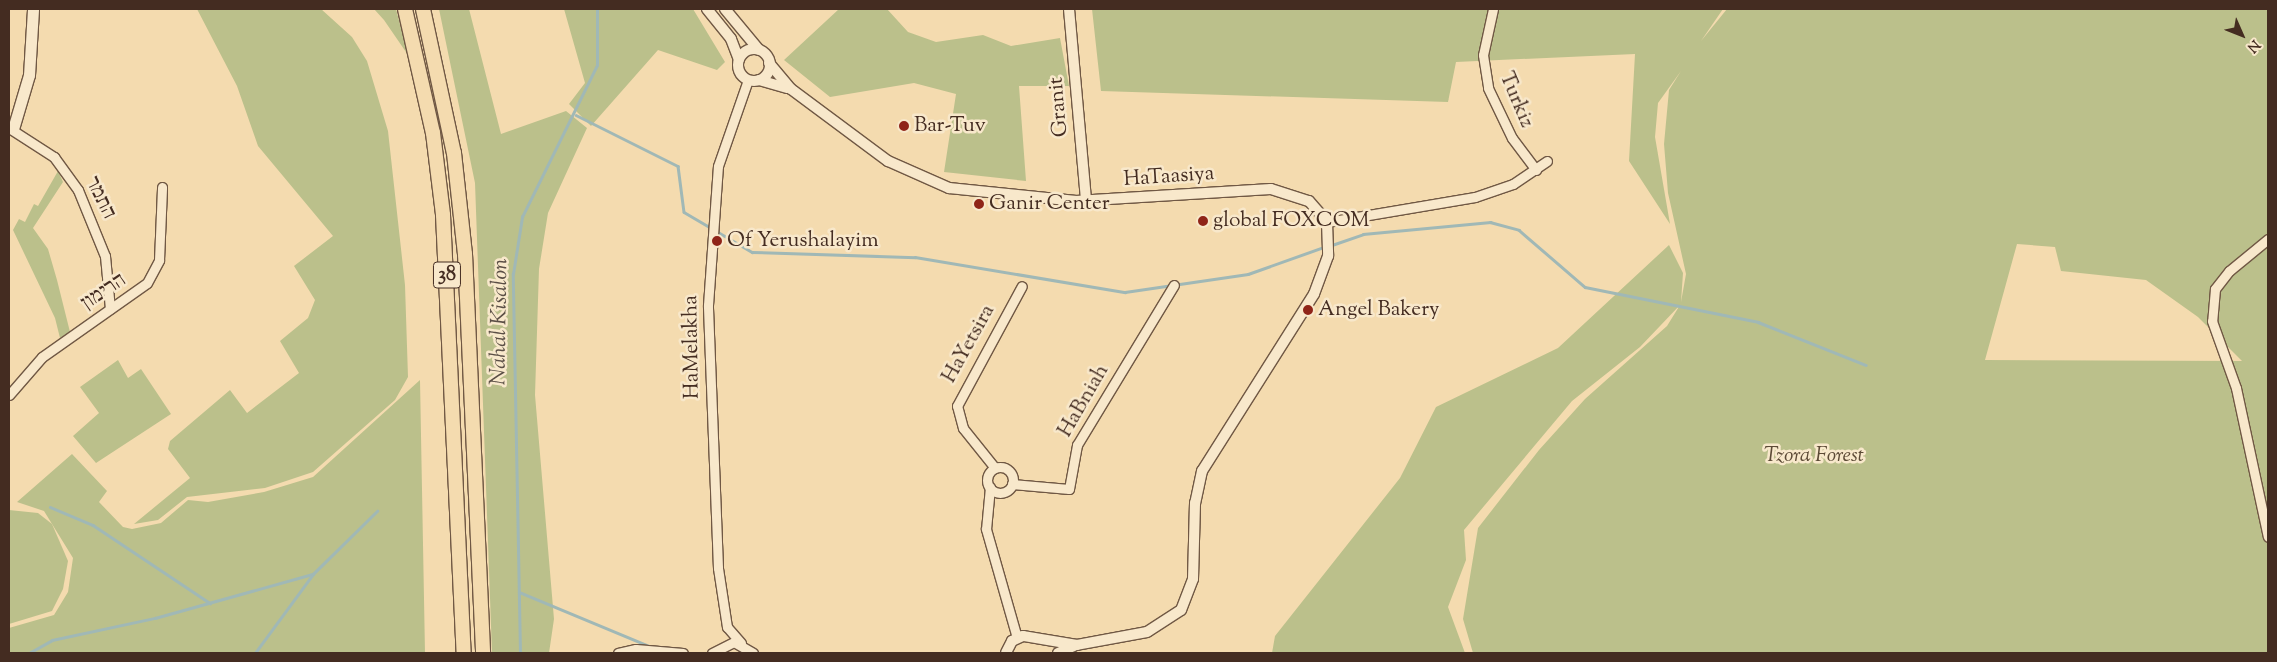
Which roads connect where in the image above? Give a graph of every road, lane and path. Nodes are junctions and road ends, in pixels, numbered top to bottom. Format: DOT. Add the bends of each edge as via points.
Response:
graph roads {
  1 [pos="33,9"];
  2 [pos="405,9"];
  3 [pos="423,9"];
  4 [pos="707,9"];
  5 [pos="724,9"];
  6 [pos="1069,9"];
  7 [pos="1493,9"];
  8 [pos="759,50"];
  9 [pos="739,60"];
  10 [pos="769,63"];
  11 [pos="748,80"];
  12 [pos="759,80"];
  13 [pos="791,89"];
  14 [pos="10,131"];
  15 [pos="1547,161"];
  16 [pos="1536,170"];
  17 [pos="162,188"];
  18 [pos="1086,201"];
  19 [pos="1327,222"];
  20 [pos="2268,239"];
  21 [pos="1174,285"];
  22 [pos="1022,286"];
  23 [pos="110,309"];
  24 [pos="9,395"];
  25 [pos="995,468"];
  26 [pos="1012,484"];
  27 [pos="990,487"];
  28 [pos="2268,537"];
  29 [pos="459,545"];
  30 [pos="726,620"];
  31 [pos="1017,638"];
  32 [pos="1039,639"];
  33 [pos="741,643"];
  34 [pos="1077,645"];
  35 [pos="715,650"];
  36 [pos="1004,651"];
  37 [pos="457,653"];
  38 [pos="464,653"];
  39 [pos="483,653"];
  40 [pos="618,653"];
  41 [pos="683,653"];
  42 [pos="704,653"];
  43 [pos="753,653"];
  44 [pos="1047,653"];
  45 [pos="1058,653"];
  1 -- 14 [label="main road" via="29,75"];
  2 -- 29 [label="highway, 38" via="433,133 443,215"];
  3 -- 39 [label="highway, 38" via="454,152 465,254"];
  4 -- 9 [label="street" via="731,39"];
  5 -- 8 [label="street"];
  6 -- 18 [label="street, Granit"];
  7 -- 16 [label="street, Turkiz" via="1483,55 1488,88 1512,138"];
  8 -- 9 [label="street" via="744,52"];
  8 -- 10 [label="street"];
  9 -- 11 [label="street" via="741,74"];
  10 -- 12 [label="street"];
  10 -- 13 [label="street, HaTaasiya"];
  11 -- 12 [label="street"];
  11 -- 30 [label="street, HaMelakha" via="718,166 709,268 716,546"];
  12 -- 13 [label="street, HaTaasiya"];
  13 -- 18 [label="street, HaTaasiya" via="888,161 949,188"];
  14 -- 23 [label="street, התמר" via="54,157 78,190 105,256"];
  15 -- 16 [label="street"];
  16 -- 19 [label="street" via="1475,197"];
  17 -- 23 [label="street, הרימון" via="160,243 154,272 140,290"];
  18 -- 19 [label="street, HaTaasiya" via="1271,189 1309,201"];
  19 -- 34 [label="street" via="1328,256 1314,294 1202,472 1188,597 1168,622 1147,632"];
  20 -- 28 [label="street" via="2230,271 2216,289 2212,321 2236,388"];
  21 -- 26 [label="street, HaBniah" via="1077,445 1069,489"];
  22 -- 25 [label="street, HaYetsira" via="957,406 963,428"];
  23 -- 24 [label="street, הרימון" via="42,357"];
  25 -- 26 [label="street" via="1008,469"];
  25 -- 27 [label="street" via="988,478"];
  26 -- 27 [label="street" via="1001,493"];
  27 -- 31 [label="street" via="986,529"];
  29 -- 37 [label="highway"];
  29 -- 38 [label="highway, 38"];
  30 -- 33 [label="street, HaMelakha"];
  30 -- 35 [label="street, HaMelakha"];
  31 -- 32 [label="street"];
  31 -- 36 [label="street"];
  32 -- 34 [label="street"];
  32 -- 44 [label="street"];
  33 -- 35 [label="street"];
  33 -- 43 [label="street, HaMelakha"];
  34 -- 45 [label="street"];
  35 -- 42 [label="street"];
  40 -- 41 [label="street" via="636,649"];
}
